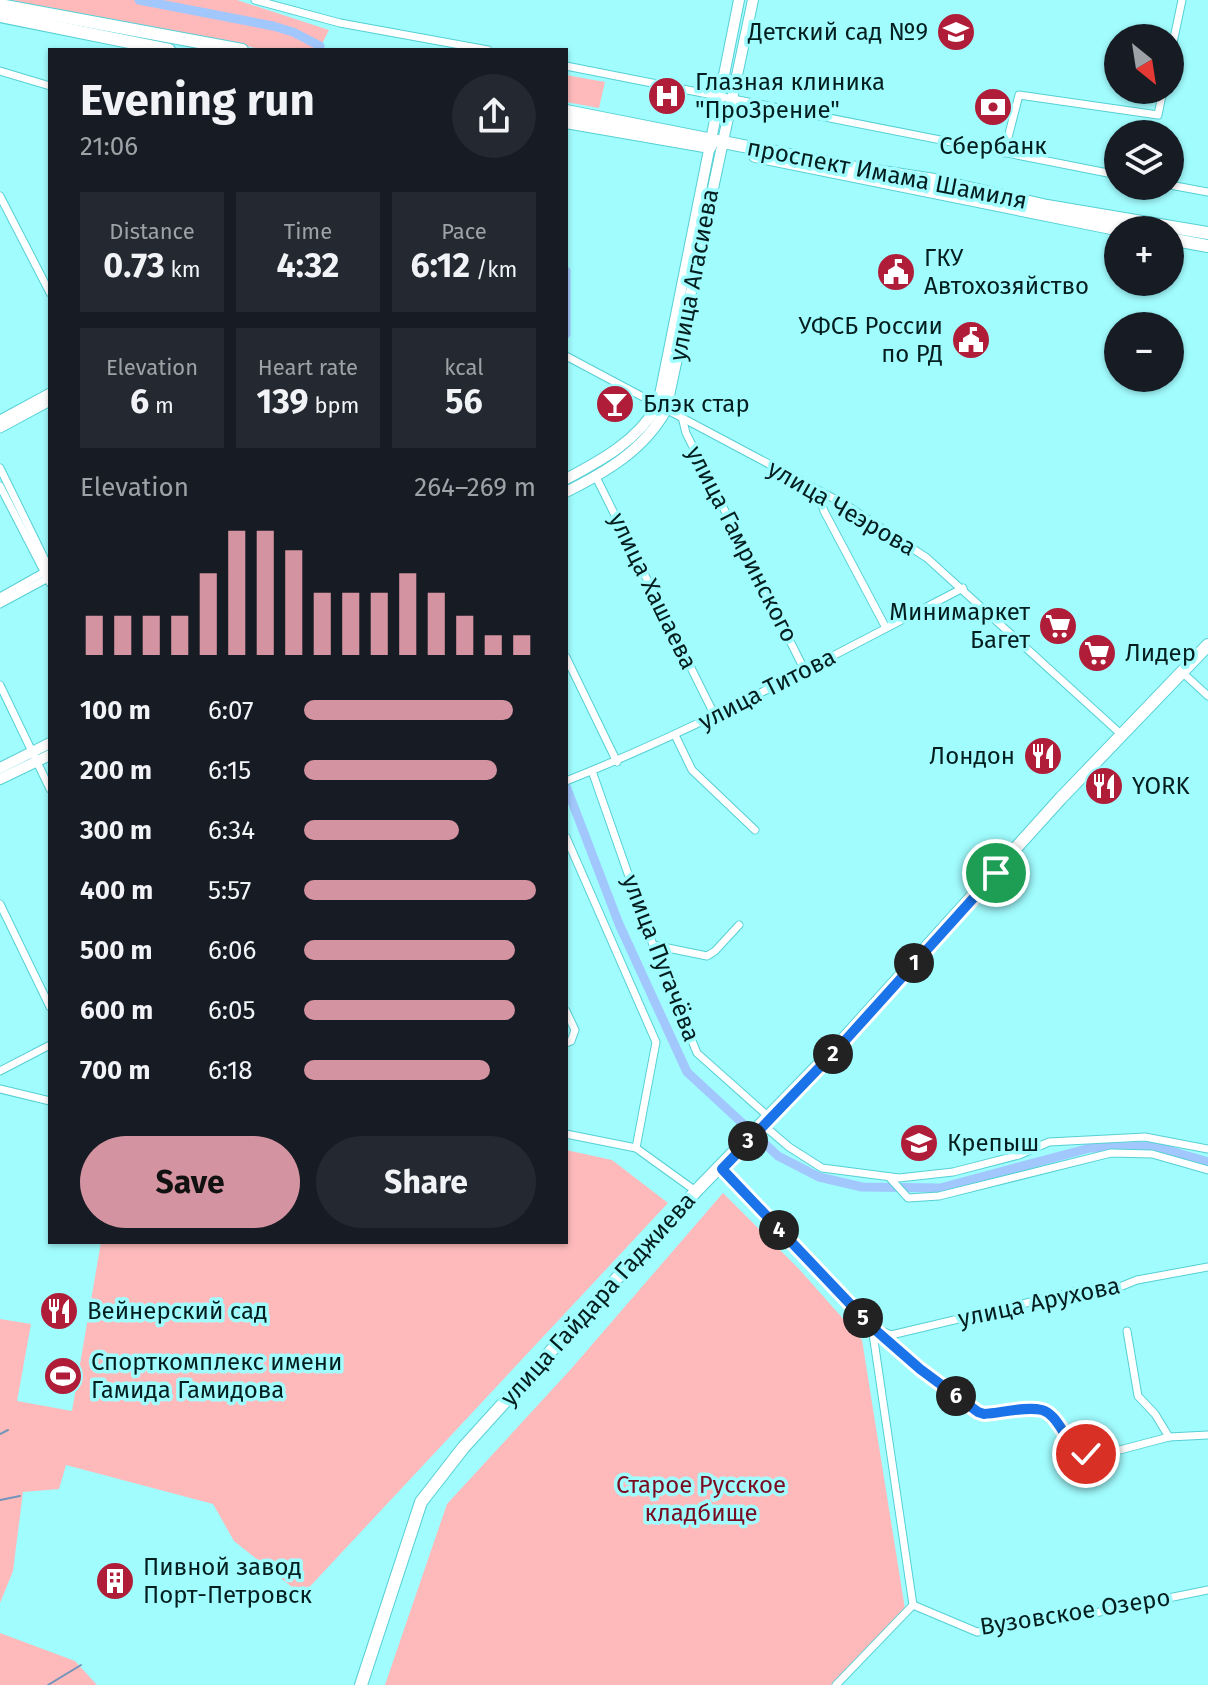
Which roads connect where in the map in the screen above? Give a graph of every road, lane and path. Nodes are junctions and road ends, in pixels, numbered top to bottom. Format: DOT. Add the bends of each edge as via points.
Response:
graph roads {
  1 [pos="255,0"];
  2 [pos="739,0"];
  3 [pos="753,0"];
  4 [pos="1182,0"];
  5 [pos="0,5"];
  6 [pos="0,16"];
  7 [pos="1177,24"];
  8 [pos="159,48"];
  9 [pos="231,48"];
  10 [pos="477,48"];
  11 [pos="568,66"];
  12 [pos="0,71"];
  13 [pos="48,85"];
  14 [pos="717,97"];
  15 [pos="732,100"];
  16 [pos="1160,104"];
  17 [pos="568,111"];
  18 [pos="568,122"];
  19 [pos="716,144"];
  20 [pos="1004,153"];
  21 [pos="1104,172"];
  22 [pos="1184,188"];
  23 [pos="1208,192"];
  24 [pos="0,196"];
  25 [pos="1104,226"];
  26 [pos="1208,233"];
  27 [pos="1184,242"];
  28 [pos="1208,246"];
  29 [pos="48,289"];
  30 [pos="568,357"];
  31 [pos="48,394"];
  32 [pos="48,402"];
  33 [pos="662,408"];
  34 [pos="682,417"];
  35 [pos="0,420"];
  36 [pos="0,428"];
  37 [pos="591,466"];
  38 [pos="0,468"];
  39 [pos="596,477"];
  40 [pos="568,478"];
  41 [pos="0,486"];
  42 [pos="568,491"];
  43 [pos="818,492"];
  44 [pos="48,572"];
  45 [pos="48,572"];
  46 [pos="48,574"];
  47 [pos="48,575"];
  48 [pos="963,588"];
  49 [pos="0,597"];
  50 [pos="0,604"];
  51 [pos="886,628"];
  52 [pos="1208,647"];
  53 [pos="568,661"];
  54 [pos="805,671"];
  55 [pos="1184,673"];
  56 [pos="0,685"];
  57 [pos="1208,696"];
  58 [pos="715,716"];
  59 [pos="675,735"];
  60 [pos="1122,735"];
  61 [pos="48,745"];
  62 [pos="48,755"];
  63 [pos="35,757"];
  64 [pos="617,762"];
  65 [pos="0,768"];
  66 [pos="592,771"];
  67 [pos="0,779"];
  68 [pos="568,780"];
  69 [pos="48,785"];
  70 [pos="755,830"];
  71 [pos="568,842"];
  72 [pos="0,904"];
  73 [pos="739,925"];
  74 [pos="653,945"];
  75 [pos="48,1003"];
  76 [pos="568,1015"];
  77 [pos="568,1042"];
  78 [pos="48,1046"];
  79 [pos="0,1071"];
  80 [pos="0,1089"];
  81 [pos="48,1101"];
  82 [pos="766,1121"];
  83 [pos="568,1134"];
  84 [pos="636,1148"];
  85 [pos="1208,1149"];
  86 [pos="721,1168"];
  87 [pos="1208,1170"];
  88 [pos="889,1177"];
  89 [pos="697,1192"];
  90 [pos="1208,1267"];
  91 [pos="872,1327"];
  92 [pos="1127,1331"];
  93 [pos="1208,1435"];
  94 [pos="1169,1437"];
  95 [pos="1208,1590"];
  96 [pos="913,1605"];
  97 [pos="362,1685"];
  98 [pos="836,1685"];
  1 -- 10 [label="street" via="340,23"];
  2 -- 14 [label="main road, улица Агасиева"];
  3 -- 15 [label="main road, улица Агасиева"];
  4 -- 7 [label="street"];
  5 -- 9 [label="main road"];
  6 -- 8 [label="main road"];
  11 -- 14 [label="street"];
  12 -- 13 [label="street"];
  14 -- 15 [label="street"];
  14 -- 19 [label="main road, улица Агасиева"];
  15 -- 19 [label="main road, улица Агасиева"];
  15 -- 20 [label="street"];
  16 -- 20 [label="street" via="1158,115 1019,95"];
  17 -- 19 [label="main road, проспект Имама Шамиля"];
  18 -- 19 [label="main road, проспект Имама Шамиля"];
  19 -- 25 [label="main road, проспект Имама Шамиля"];
  19 -- 26 [label="main road, проспект Имама Шамиля"];
  19 -- 33 [label="main road, улица Агасиева"];
  20 -- 21 [label="street"];
  22 -- 23 [label="street"];
  24 -- 29 [label="street"];
  27 -- 28 [label="main road"];
  30 -- 33 [label="street, улица Чеэрова"];
  31 -- 35 [label="street"];
  32 -- 36 [label="street"];
  33 -- 34 [label="street, улица Чеэрова"];
  33 -- 37 [label="main road"];
  33 -- 39 [label="main road" via="645,440"];
  34 -- 43 [label="street, улица Чеэрова"];
  34 -- 54 [label="street, улица Гамринского"];
  37 -- 39 [label="street, улица Хашаева"];
  37 -- 40 [label="main road"];
  38 -- 44 [label="street"];
  39 -- 42 [label="main road"];
  39 -- 58 [label="street, улица Хашаева"];
  41 -- 45 [label="street"];
  43 -- 48 [label="street, улица Чеэрова" via="916,550"];
  43 -- 51 [label="street"];
  46 -- 49 [label="street"];
  47 -- 50 [label="street"];
  48 -- 51 [label="street, улица Титова"];
  48 -- 60 [label="street, улица Чеэрова"];
  51 -- 54 [label="street, улица Титова"];
  52 -- 55 [label="main road, улица Гайдара Гаджиева"];
  53 -- 64 [label="street"];
  54 -- 58 [label="street, улица Титова"];
  55 -- 57 [label="street"];
  55 -- 60 [label="main road, улица Гайдара Гаджиева"];
  56 -- 63 [label="street"];
  58 -- 59 [label="street, улица Титова"];
  59 -- 64 [label="street, улица Титова"];
  59 -- 70 [label="street" via="692,770"];
  60 -- 82 [label="main road, улица Гайдара Гаджиева"];
  61 -- 63 [label="main road"];
  62 -- 63 [label="main road"];
  63 -- 65 [label="main road"];
  63 -- 67 [label="main road"];
  63 -- 69 [label="street"];
  64 -- 66 [label="street, улица Титова"];
  66 -- 68 [label="street, улица Титова"];
  66 -- 74 [label="street, улица Пугачёва"];
  71 -- 84 [label="street" via="656,1042"];
  72 -- 75 [label="street"];
  73 -- 74 [label="street" via="707,956"];
  74 -- 82 [label="street, улица Пугачёва" via="697,1053"];
  76 -- 77 [label="street" via="575,1030"];
  78 -- 79 [label="street"];
  80 -- 81 [label="street"];
  82 -- 86 [label="main road, улица Гайдара Гаджиева"];
  82 -- 88 [label="street, улица Пугачёва" via="789,1147 822,1168"];
  83 -- 84 [label="street"];
  84 -- 89 [label="street"];
  85 -- 88 [label="street" via="1145,1137 1049,1142 953,1172"];
  86 -- 89 [label="main road, улица Гайдара Гаджиева"];
  86 -- 91 [label="street"];
  87 -- 88 [label="street" via="1152,1154 1111,1153 939,1196 908,1198"];
  89 -- 97 [label="main road, улица Гайдара Гаджиева" via="463,1448 421,1502"];
  90 -- 91 [label="street, улица Арухова" via="1117,1288 1077,1291 891,1335"];
  91 -- 94 [label="street" via="978,1412 1040,1409 1078,1451 1097,1456"];
  91 -- 96 [label="street"];
  92 -- 94 [label="street" via="1138,1396"];
  93 -- 94 [label="street"];
  95 -- 96 [label="street, Вузовское Озеро" via="977,1632"];
  96 -- 98 [label="street"];
}
